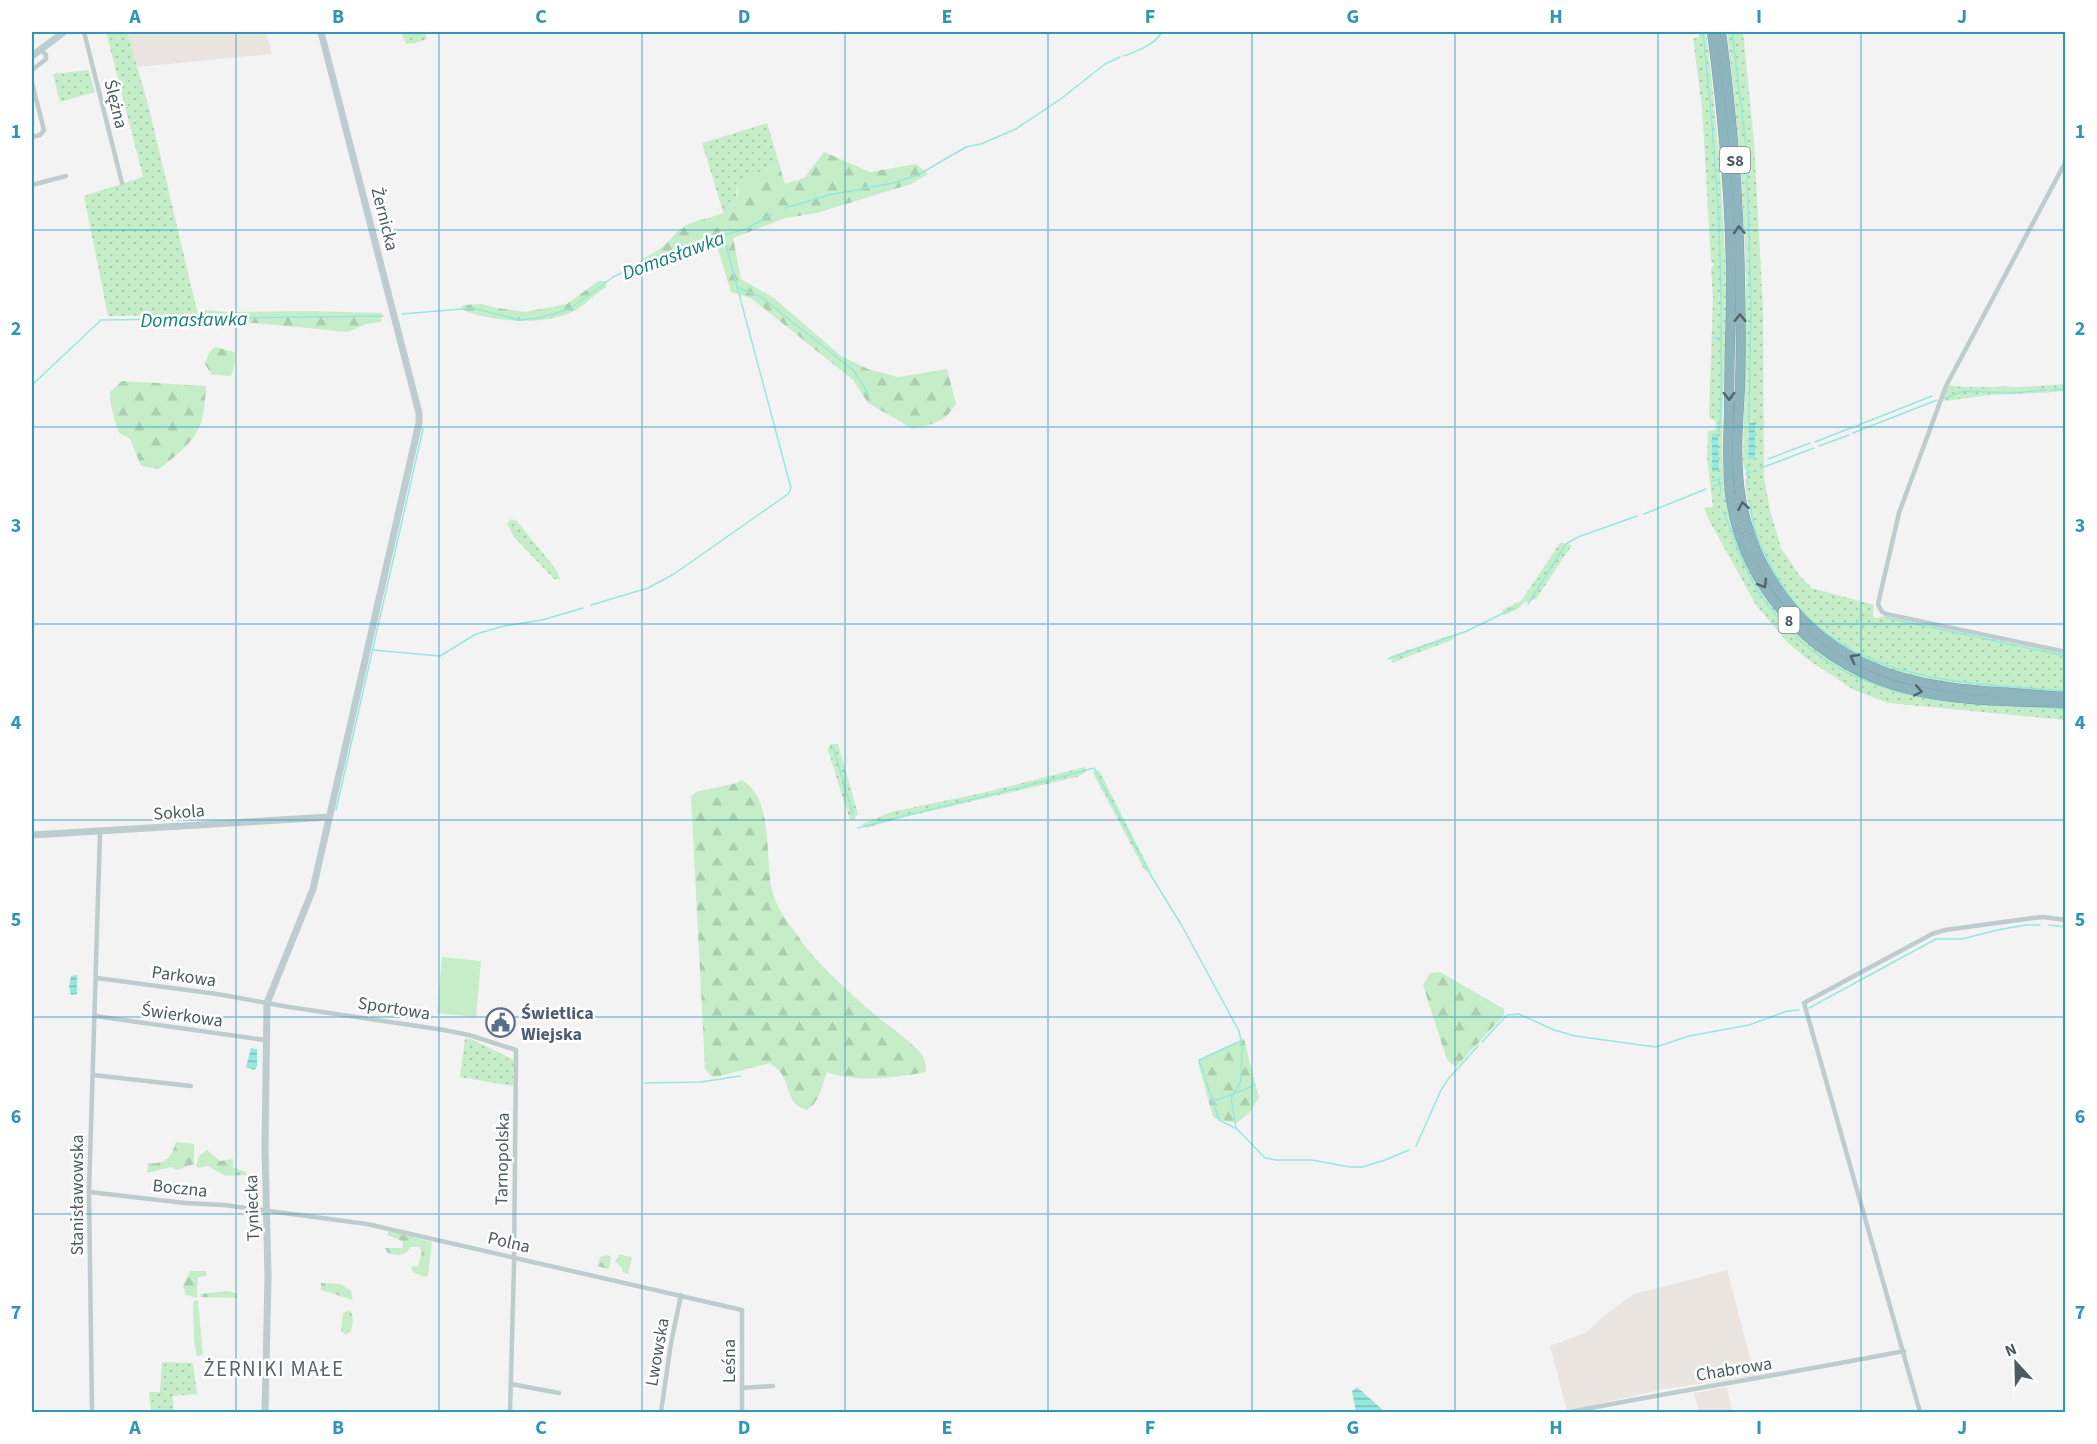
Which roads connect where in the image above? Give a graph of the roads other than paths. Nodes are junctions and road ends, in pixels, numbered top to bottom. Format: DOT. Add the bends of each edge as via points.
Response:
graph roads {
  1 [pos="63,32"];
  2 [pos="84,32"];
  3 [pos="321,32"];
  4 [pos="1712,32"];
  5 [pos="1721,32"];
  6 [pos="41,49"];
  7 [pos="32,56"];
  8 [pos="32,70"];
  9 [pos="32,83"];
  10 [pos="32,137"];
  11 [pos="2066,161"];
  12 [pos="66,176"];
  13 [pos="122,183"];
  14 [pos="32,185"];
  15 [pos="1729,223"];
  16 [pos="1740,288"];
  17 [pos="419,413"];
  18 [pos="2066,652"];
  19 [pos="2066,697"];
  20 [pos="2066,703"];
  21 [pos="329,817"];
  22 [pos="100,832"];
  23 [pos="32,835"];
  24 [pos="2066,920"];
  25 [pos="97,978"];
  26 [pos="267,1003"];
  27 [pos="95,1016"];
  28 [pos="265,1040"];
  29 [pos="516,1050"];
  30 [pos="93,1076"];
  31 [pos="191,1086"];
  32 [pos="89,1192"];
  33 [pos="268,1211"];
  34 [pos="514,1257"];
  35 [pos="681,1295"];
  36 [pos="742,1310"];
  37 [pos="1904,1351"];
  38 [pos="511,1384"];
  39 [pos="772,1386"];
  40 [pos="742,1388"];
  41 [pos="559,1393"];
  42 [pos="92,1413"];
  43 [pos="265,1413"];
  44 [pos="510,1413"];
  45 [pos="661,1413"];
  46 [pos="742,1413"];
  47 [pos="1570,1413"];
  48 [pos="1920,1413"];
  1 -- 6 [label="street"];
  2 -- 13 [label="street, Ślężna"];
  3 -- 17 [label="street, Żernicka"];
  4 -- 15 [label="highway, S8"];
  16 -- 5 [label="highway, S8, one-way" via="1736,175"];
  6 -- 7 [label="street"];
  6 -- 8 [label="street" via="46,59"];
  9 -- 10 [label="street" via="44,130"];
  11 -- 18 [label="street" via="1946,386 1899,513 1878,604 1886,614"];
  12 -- 14 [label="street"];
  15 -- 20 [label="highway, 8, one-way" via="1728,456 1732,508 1754,570 1771,598 1815,645 1848,667 1887,684 1952,696"];
  19 -- 16 [label="highway, 8, one-way" via="1939,685 1886,673 1837,648 1791,607 1757,553 1741,500"];
  17 -- 21 [label="street, Tyniecka" via="414,450"];
  21 -- 22 [label="street, Sokola"];
  21 -- 26 [label="street, Tyniecka" via="313,889"];
  22 -- 23 [label="street, Sokola"];
  22 -- 25 [label="street, Stanisławowska"];
  24 -- 37 [label="street" via="2043,917 1932,934 1804,1004"];
  25 -- 26 [label="street, Parkowa"];
  25 -- 27 [label="street, Stanisławowska"];
  26 -- 28 [label="street, Tyniecka"];
  26 -- 29 [label="street, Sportowa" via="458,1032"];
  27 -- 28 [label="street, Świerkowa"];
  27 -- 30 [label="street, Stanisławowska"];
  28 -- 33 [label="street, Tyniecka"];
  29 -- 34 [label="street, Tarnopolska"];
  30 -- 31 [label="street"];
  30 -- 32 [label="street, Stanisławowska"];
  32 -- 33 [label="street, Boczna"];
  32 -- 42 [label="street, Stanisławowska"];
  33 -- 34 [label="street, Polna" via="367,1224"];
  33 -- 43 [label="street, Tyniecka"];
  34 -- 35 [label="street, Polna"];
  34 -- 38 [label="street, Tarnopolska"];
  35 -- 36 [label="street, Polna"];
  35 -- 45 [label="street, Lwowska"];
  36 -- 40 [label="street, Leśna"];
  37 -- 47 [label="street, Chabrowa"];
  37 -- 48 [label="street"];
  38 -- 41 [label="street"];
  38 -- 44 [label="street, Tarnopolska"];
  39 -- 40 [label="street"];
  40 -- 46 [label="street, Leśna"];
}
